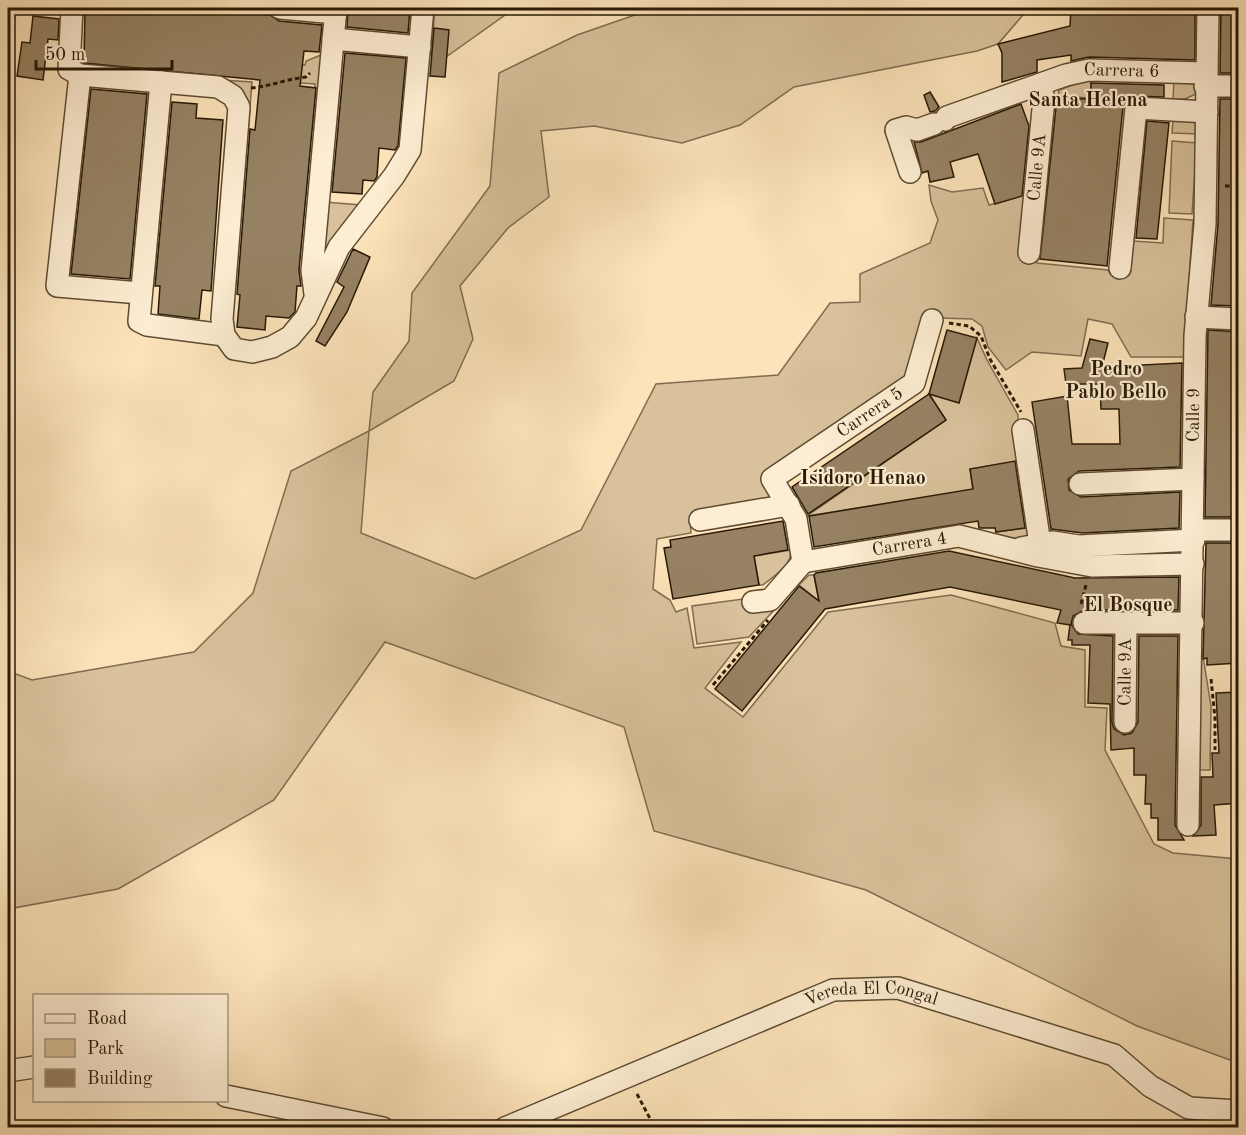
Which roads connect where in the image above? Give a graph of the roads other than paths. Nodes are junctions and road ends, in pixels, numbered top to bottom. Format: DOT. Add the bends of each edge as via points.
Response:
graph roads {
  1 [pos="72,8"];
  2 [pos="280,8"];
  3 [pos="423,8"];
  4 [pos="1208,8"];
  5 [pos="336,10"];
  6 [pos="333,45"];
  7 [pos="420,47"];
  8 [pos="81,75"];
  9 [pos="1205,79"];
  10 [pos="161,82"];
  11 [pos="1040,85"];
  12 [pos="1239,86"];
  13 [pos="1207,112"];
  14 [pos="910,172"];
  15 [pos="1029,253"];
  16 [pos="1120,268"];
  17 [pos="140,293"];
  18 [pos="316,295"];
  19 [pos="1196,317"];
  20 [pos="1239,319"];
  21 [pos="932,320"];
  22 [pos="224,335"];
  23 [pos="1023,430"];
  24 [pos="1193,479"];
  25 [pos="1080,484"];
  26 [pos="789,505"];
  27 [pos="700,520"];
  28 [pos="1239,530"];
  29 [pos="1194,535"];
  30 [pos="1040,544"];
  31 [pos="1014,549"];
  32 [pos="803,562"];
  33 [pos="1193,564"];
  34 [pos="761,601"];
  35 [pos="1084,623"];
  36 [pos="1193,623"];
  37 [pos="1126,624"];
  38 [pos="1125,722"];
  39 [pos="1188,825"];
  40 [pos="33,1067"];
  41 [pos="8,1071"];
  42 [pos="228,1096"];
  43 [pos="1239,1111"];
  44 [pos="383,1128"];
  45 [pos="506,1128"];
  1 -- 8 [label="street" via="69,69"];
  2 -- 5 [label="street"];
  3 -- 7 [label="street"];
  4 -- 9 [label="street, Calle 9"];
  5 -- 6 [label="street"];
  6 -- 7 [label="street"];
  6 -- 18 [label="street" via="312,272"];
  7 -- 18 [label="street" via="410,150 339,247"];
  8 -- 10 [label="street"];
  8 -- 17 [label="street" via="57,286"];
  9 -- 11 [label="street, Carrera 6" via="1089,70"];
  9 -- 12 [label="street, Carrera 6"];
  9 -- 13 [label="street, Calle 9"];
  10 -- 17 [label="street"];
  10 -- 22 [label="street" via="218,87 233,96 239,107 222,319"];
  11 -- 14 [label="street, Carrera 6" via="917,130 896,130"];
  11 -- 15 [label="street, Calle 9A" via="1044,99"];
  13 -- 16 [label="street" via="1136,108"];
  13 -- 19 [label="street, Calle 9" via="1205,224"];
  17 -- 22 [label="street" via="139,321"];
  18 -- 22 [label="street" via="306,318 290,337 272,347 252,352 234,349"];
  19 -- 20 [label="street"];
  19 -- 24 [label="street, Calle 9"];
  21 -- 26 [label="street, Carrera 5" via="914,383 772,479"];
  23 -- 30 [label="street"];
  24 -- 25 [label="street"];
  24 -- 29 [label="street, Calle 9"];
  26 -- 27 [label="street"];
  26 -- 32 [label="street" via="796,519"];
  28 -- 29 [label="street, Carrera 4"];
  29 -- 30 [label="street, Carrera 4" via="1079,546"];
  29 -- 33 [label="street, Calle 9"];
  30 -- 31 [label="street, Carrera 4"];
  31 -- 32 [label="street, Carrera 4" via="959,536"];
  31 -- 33 [label="street, Carrera 4" via="1092,566"];
  32 -- 34 [label="street"];
  33 -- 36 [label="street, Calle 9"];
  35 -- 37 [label="street"];
  36 -- 37 [label="street"];
  36 -- 39 [label="street, Calle 9"];
  37 -- 38 [label="street, Calle 9A"];
  40 -- 41 [label="street"];
  42 -- 44 [label="street"];
  43 -- 45 [label="street, Vereda El Congal" via="1189,1108 1150,1086 1114,1056 897,988 833,990"];
}
